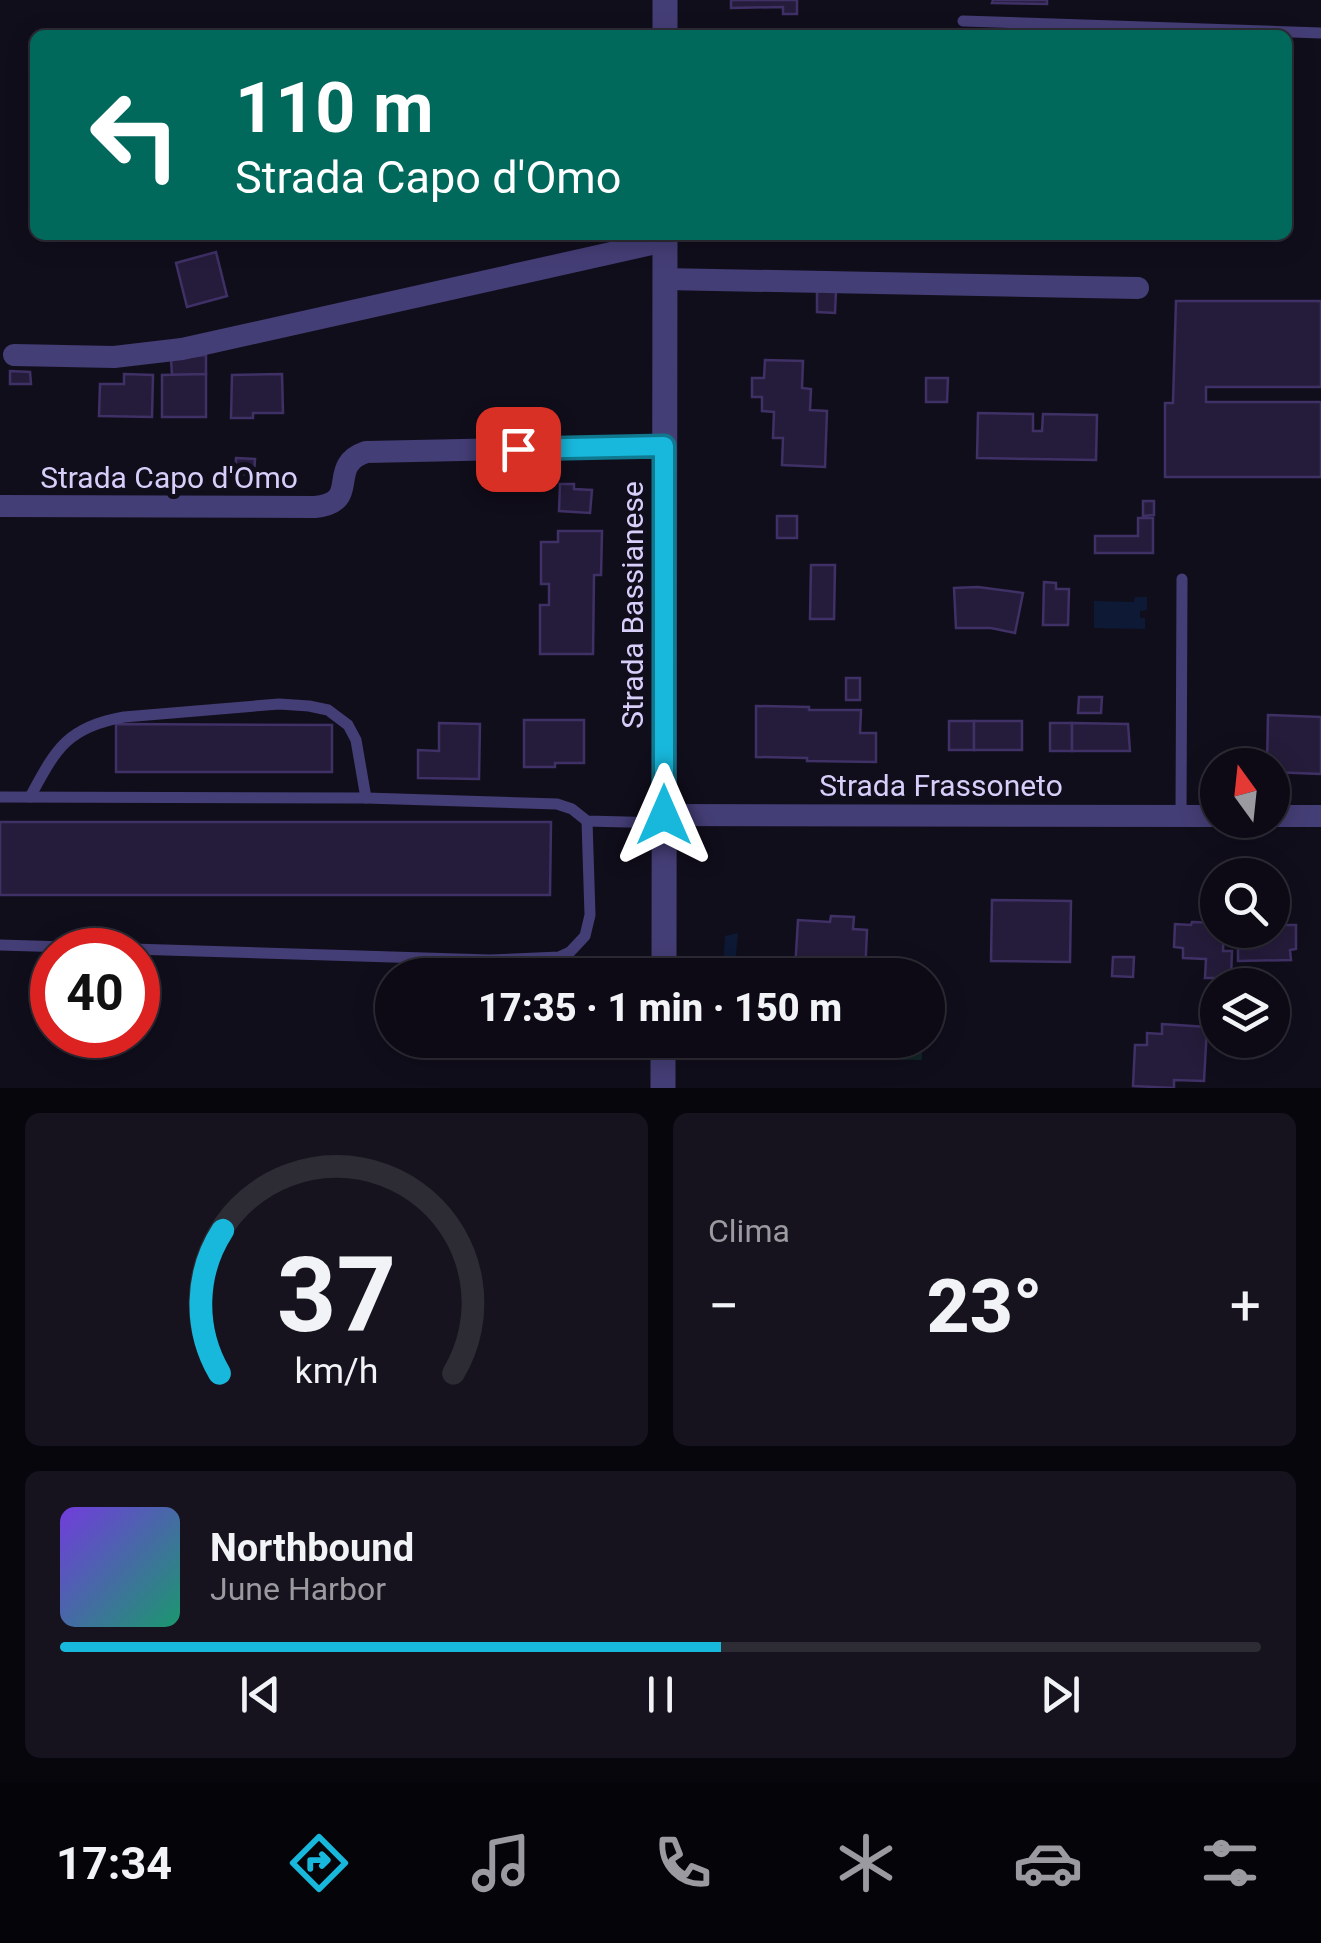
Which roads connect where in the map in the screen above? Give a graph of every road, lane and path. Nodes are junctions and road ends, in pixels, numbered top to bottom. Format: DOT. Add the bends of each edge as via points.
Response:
graph roads {
  1 [pos="665,0"];
  2 [pos="963,21"];
  3 [pos="665,30"];
  4 [pos="1256,30"];
  5 [pos="1292,31"];
  6 [pos="1321,32"];
  7 [pos="656,240"];
  8 [pos="665,240"];
  9 [pos="664,279"];
  10 [pos="1138,288"];
  11 [pos="14,355"];
  12 [pos="664,446"];
  13 [pos="0,506"];
  14 [pos="1182,579"];
  15 [pos="0,796"];
  16 [pos="30,797"];
  17 [pos="366,798"];
  18 [pos="1181,816"];
  19 [pos="1200,816"];
  20 [pos="1290,816"];
  21 [pos="1321,816"];
  22 [pos="664,819"];
  23 [pos="587,821"];
  24 [pos="0,945"];
  25 [pos="425,958"];
  26 [pos="536,958"];
  27 [pos="664,958"];
  28 [pos="664,1058"];
  29 [pos="663,1088"];
  1 -- 3 [label="street"];
  2 -- 4 [label="lane"];
  5 -- 6 [label="lane"];
  7 -- 11 [label="street" via="182,349 114,357"];
  8 -- 9 [label="street, Strada Bassianese"];
  9 -- 10 [label="street"];
  9 -- 12 [label="street, Strada Bassianese"];
  12 -- 13 [label="street, Strada Capo d'Omo" via="366,452 345,467 338,499 315,508"];
  12 -- 22 [label="street, Strada Bassianese"];
  14 -- 18 [label="lane"];
  15 -- 16 [label="lane"];
  16 -- 17 [label="lane"];
  16 -- 17 [label="lane" via="57,750 98,723 290,704 328,710 348,725"];
  17 -- 23 [label="lane" via="557,804"];
  18 -- 19 [label="street, Strada Frassoneto"];
  18 -- 22 [label="street, Strada Frassoneto"];
  20 -- 21 [label="street"];
  22 -- 23 [label="lane"];
  22 -- 27 [label="street, Strada Bassianese"];
  23 -- 26 [label="lane" via="585,936 559,957"];
  24 -- 25 [label="lane"];
  28 -- 29 [label="street"];
}
